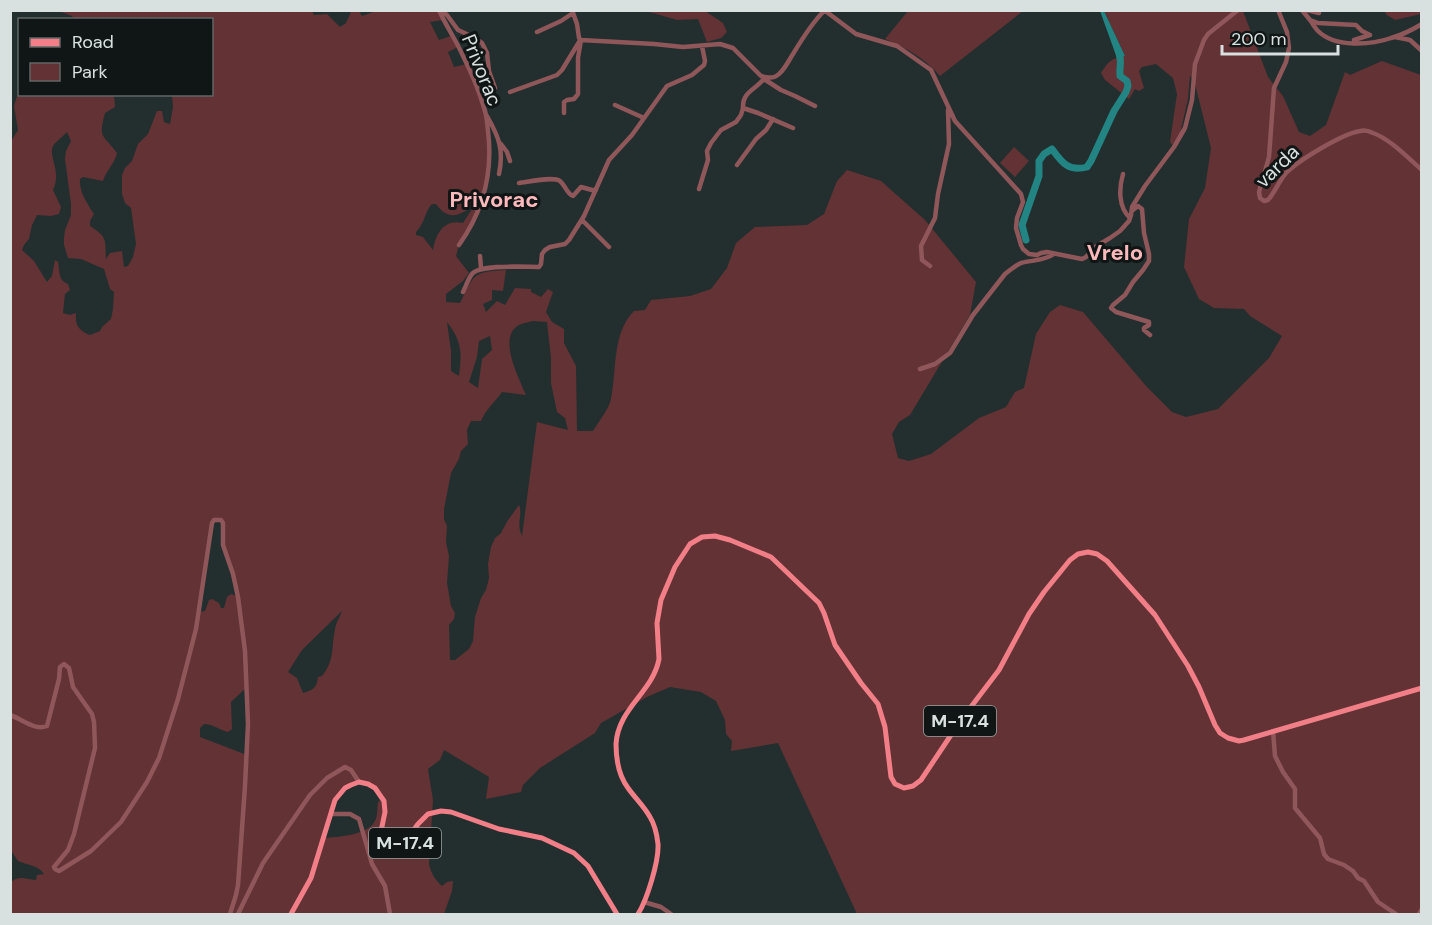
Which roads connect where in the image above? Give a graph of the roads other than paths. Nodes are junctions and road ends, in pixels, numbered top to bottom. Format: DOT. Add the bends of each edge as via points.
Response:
graph roads {
  1 [pos="440,10"];
  2 [pos="1238,10"];
  3 [pos="1278,10"];
  4 [pos="1302,10"];
  5 [pos="1307,10"];
  6 [pos="824,11"];
  7 [pos="573,12"];
  8 [pos="1319,13"];
  9 [pos="1311,20"];
  10 [pos="1422,24"];
  11 [pos="537,32"];
  12 [pos="1395,37"];
  13 [pos="581,40"];
  14 [pos="1347,42"];
  15 [pos="702,46"];
  16 [pos="1422,51"];
  17 [pos="765,78"];
  18 [pos="495,88"];
  19 [pos="510,92"];
  20 [pos="615,105"];
  21 [pos="815,106"];
  22 [pos="948,107"];
  23 [pos="743,108"];
  24 [pos="564,113"];
  25 [pos="486,114"];
  26 [pos="644,118"];
  27 [pos="773,119"];
  28 [pos="793,128"];
  29 [pos="500,141"];
  30 [pos="490,148"];
  31 [pos="510,161"];
  32 [pos="737,165"];
  33 [pos="1422,170"];
  34 [pos="1123,174"];
  35 [pos="519,183"];
  36 [pos="699,189"];
  37 [pos="596,190"];
  38 [pos="1131,215"];
  39 [pos="582,220"];
  40 [pos="459,245"];
  41 [pos="609,246"];
  42 [pos="1054,254"];
  43 [pos="480,256"];
  44 [pos="930,266"];
  45 [pos="481,268"];
  46 [pos="464,292"];
  47 [pos="1150,335"];
  48 [pos="920,369"];
  49 [pos="1422,688"];
  50 [pos="10,715"];
  51 [pos="1273,731"];
  52 [pos="359,782"];
  53 [pos="331,814"];
  54 [pos="644,902"];
  55 [pos="1422,909"];
  56 [pos="230,915"];
  57 [pos="238,915"];
  58 [pos="291,915"];
  59 [pos="390,915"];
  60 [pos="617,915"];
  61 [pos="638,915"];
  62 [pos="670,915"];
  63 [pos="1396,915"];
  64 [pos="1419,915"];
  1 -- 18 [label="street" via="458,30 482,42"];
  1 -- 25 [label="street, Privorac"];
  2 -- 38 [label="street" via="1204,40 1195,64 1185,128 1145,186"];
  3 -- 33 [label="street, varda" via="1289,48 1274,88 1269,157 1260,198 1268,200 1286,173 1312,154 1362,131 1380,136"];
  4 -- 9 [label="street"];
  5 -- 8 [label="street"];
  6 -- 17 [label="street" via="781,73"];
  6 -- 22 [label="street" via="856,34 897,46 926,66"];
  7 -- 11 [label="street"];
  7 -- 13 [label="street"];
  9 -- 14 [label="street" via="1325,36"];
  9 -- 14 [label="street" via="1356,25 1370,35"];
  10 -- 12 [label="street"];
  12 -- 14 [label="street"];
  12 -- 16 [label="street" via="1410,40"];
  13 -- 15 [label="street"];
  13 -- 19 [label="street" via="557,75"];
  13 -- 24 [label="street" via="578,94 564,102"];
  15 -- 17 [label="street" via="730,46"];
  15 -- 26 [label="street" via="704,65 667,86"];
  17 -- 21 [label="street"];
  17 -- 23 [label="street" via="745,96"];
  20 -- 26 [label="street"];
  22 -- 42 [label="street" via="955,121 1021,194 1023,202 1016,228 1023,249 1036,255"];
  22 -- 44 [label="street" via="949,144 935,218 921,246 922,260"];
  23 -- 27 [label="street"];
  23 -- 36 [label="street" via="736,122 718,133 711,143"];
  25 -- 29 [label="street"];
  25 -- 30 [label="street, Privorac"];
  26 -- 37 [label="street" via="609,160"];
  27 -- 28 [label="street"];
  27 -- 32 [label="street"];
  29 -- 30 [label="street" via="499,172"];
  29 -- 31 [label="street"];
  30 -- 40 [label="street, Privorac" via="488,176 478,211"];
  34 -- 38 [label="street" via="1120,194 1127,216"];
  35 -- 37 [label="street" via="556,179 573,196 581,187"];
  37 -- 39 [label="street"];
  38 -- 42 [label="street" via="1120,231 1084,258"];
  38 -- 47 [label="street" via="1136,207 1142,209 1149,261 1111,308 1149,321 1144,330"];
  39 -- 41 [label="street"];
  39 -- 45 [label="street" via="567,242 545,250 539,267"];
  42 -- 48 [label="street" via="1022,263 1005,274 950,353"];
  43 -- 45 [label="street"];
  45 -- 46 [label="street" via="471,276"];
  49 -- 51 [label="main road, M-17.4"];
  50 -- 56 [label="street" via="36,727 47,726 60,667 64,664 69,668 75,692 93,714 94,752 70,845 54,867 60,870 91,851 121,822 159,758 196,629 212,523 221,520 244,639 248,724 238,885"];
  51 -- 54 [label="main road, M-17.4" via="1239,741 1220,733 1192,672 1155,615 1107,561 1085,552 1070,560 1044,592 999,670 921,780 910,788 901,788 891,777 878,704 835,645 819,603 771,557 720,537 702,537 687,548 666,585 658,616 658,665 626,713 617,738 622,776 650,817 657,836 657,855"];
  51 -- 63 [label="street" via="1275,756 1295,789 1295,808 1320,838 1324,854 1353,871 1378,902"];
  52 -- 53 [label="main road" via="340,794"];
  52 -- 57 [label="street" via="345,767 313,790 263,863"];
  52 -- 60 [label="main road, M-17.4" via="375,788 384,801 379,841 384,852 399,850 428,814 452,812 499,829 542,838 574,853 588,866"];
  53 -- 58 [label="main road" via="311,878"];
  53 -- 59 [label="street" via="351,814 359,819 372,864 385,886"];
  54 -- 61 [label="main road, M-17.4"];
  54 -- 62 [label="street" via="657,905"];
  55 -- 64 [label="street"];
}
